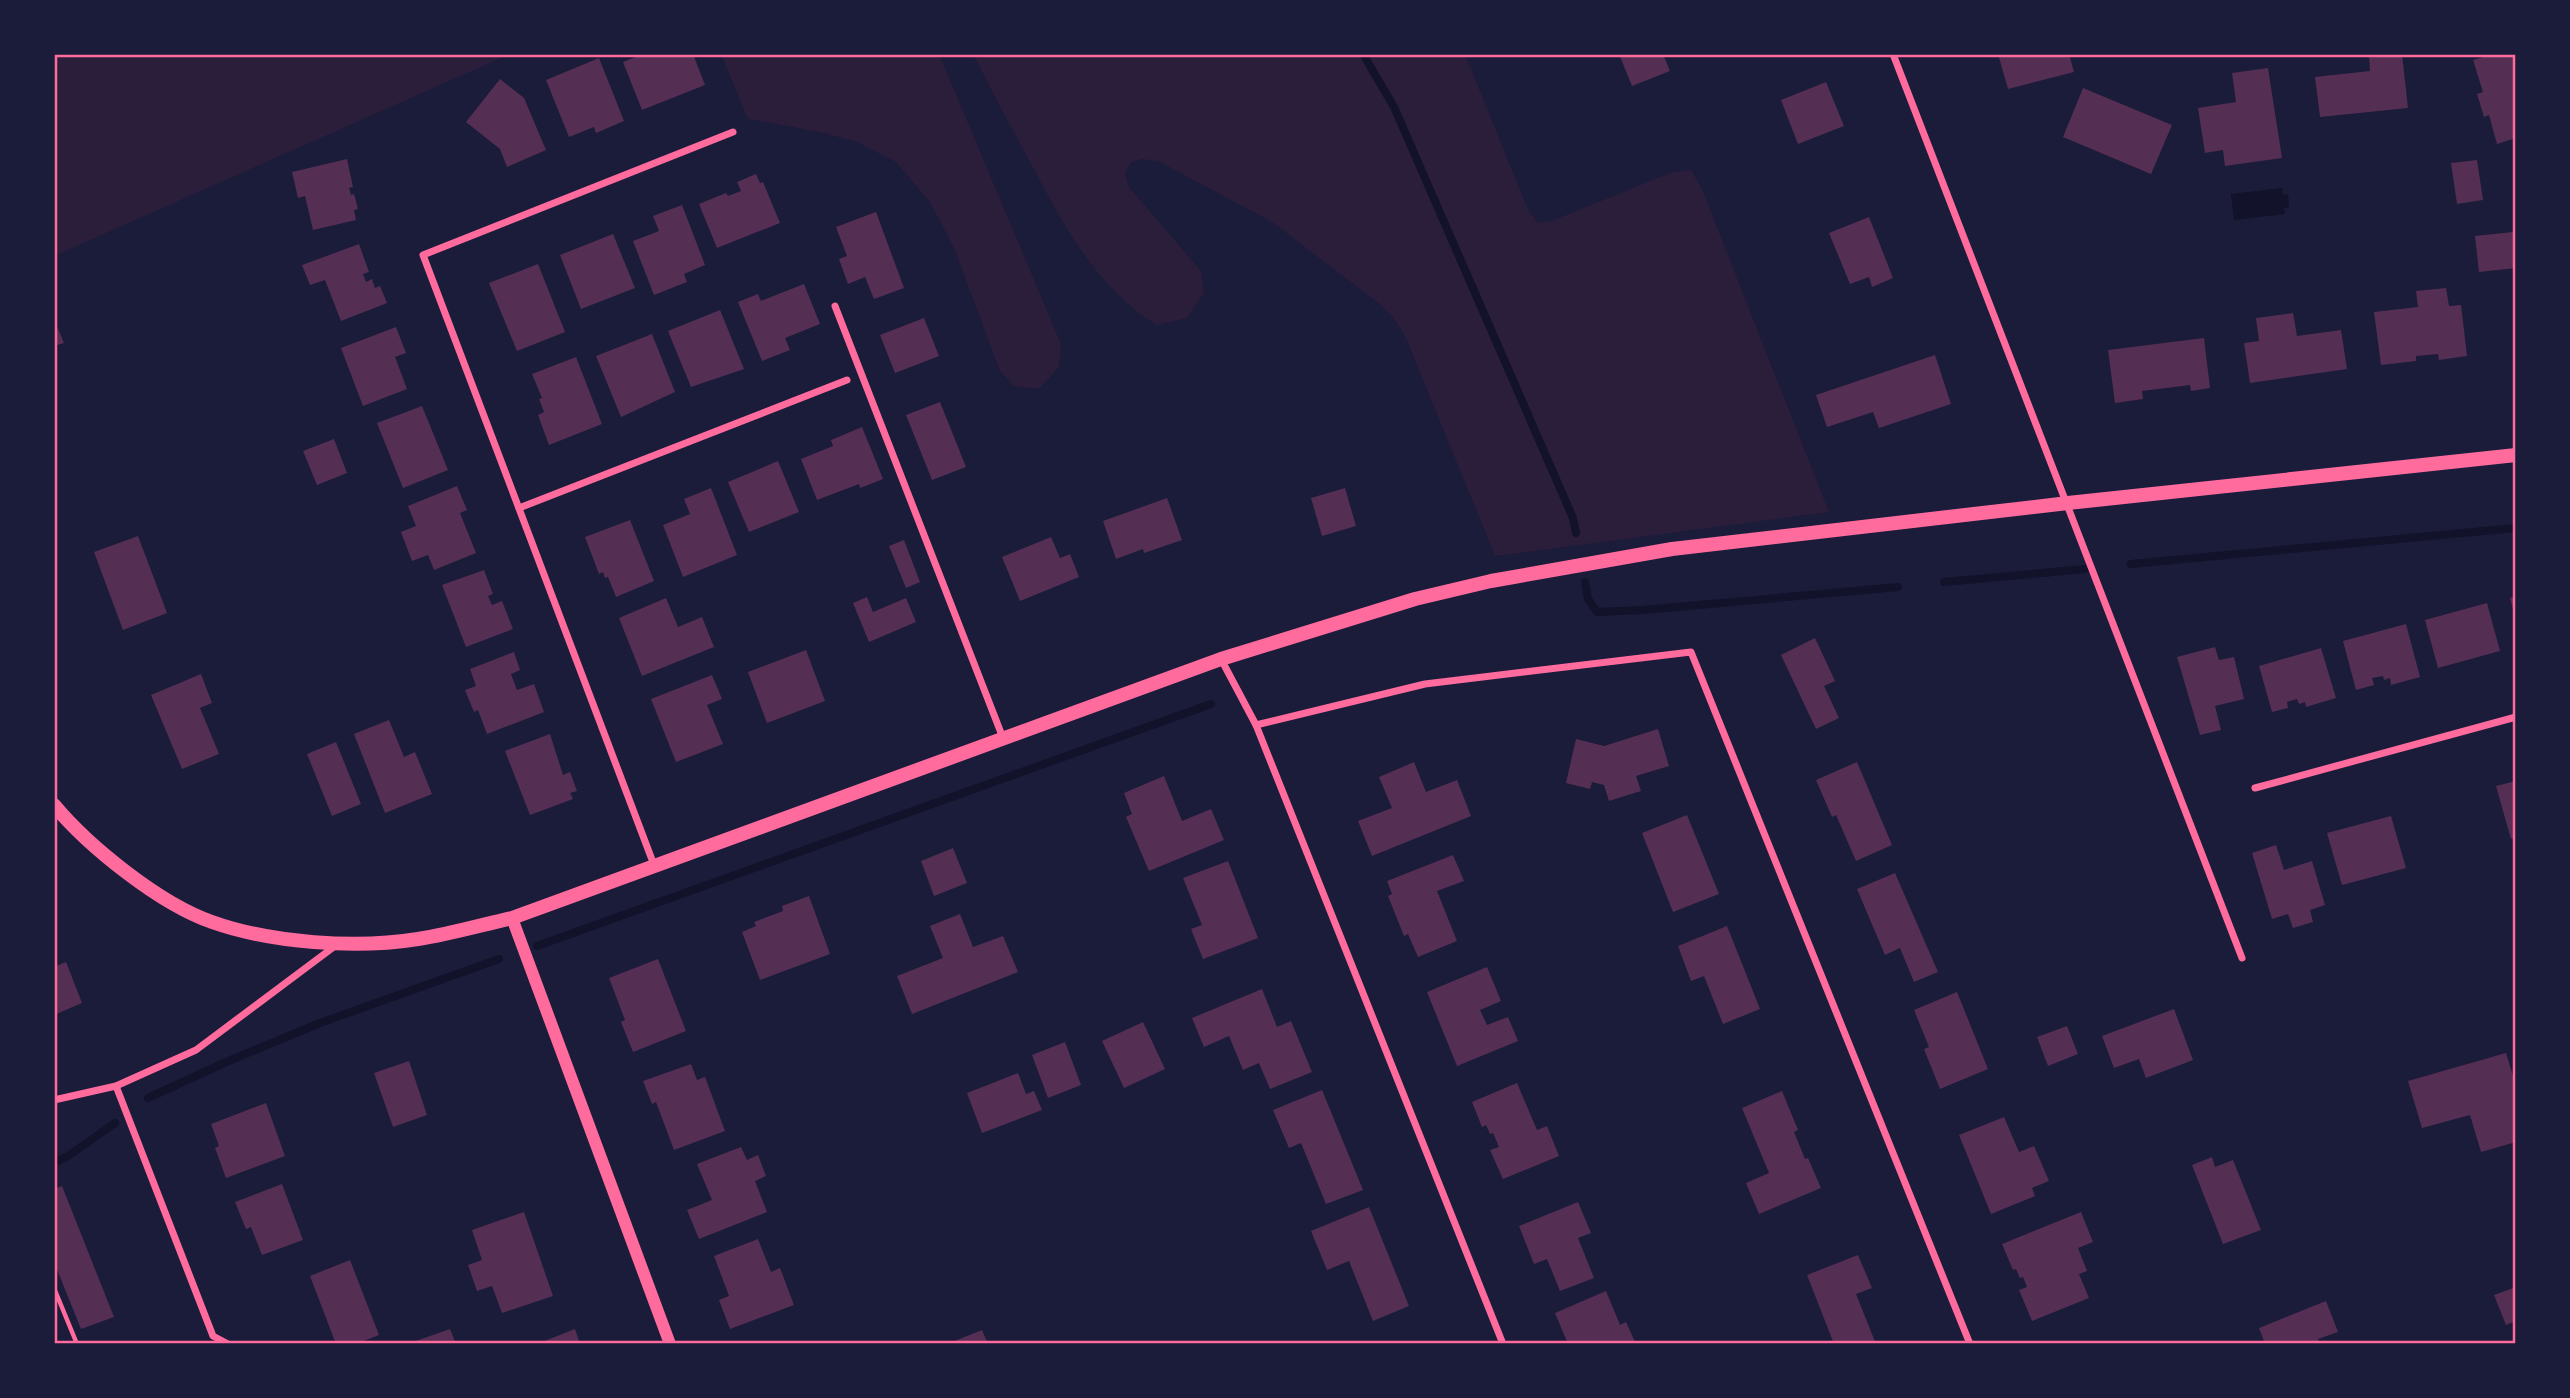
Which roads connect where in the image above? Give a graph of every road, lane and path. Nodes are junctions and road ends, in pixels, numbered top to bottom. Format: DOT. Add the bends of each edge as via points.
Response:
graph roads {
  1 [pos="1893,54"];
  2 [pos="733,132"];
  3 [pos="835,306"];
  4 [pos="847,380"];
  5 [pos="2516,455"];
  6 [pos="2067,503"];
  7 [pos="519,508"];
  8 [pos="1221,659"];
  9 [pos="2516,717"];
  10 [pos="1256,725"];
  11 [pos="1003,738"];
  12 [pos="2255,788"];
  13 [pos="54,805"];
  14 [pos="654,866"];
  15 [pos="512,918"];
  16 [pos="338,943"];
  17 [pos="2242,958"];
  18 [pos="116,1086"];
  19 [pos="54,1100"];
  20 [pos="54,1287"];
  21 [pos="77,1344"];
  22 [pos="228,1344"];
  23 [pos="670,1344"];
  24 [pos="1503,1344"];
  25 [pos="1970,1344"];
  1 -- 6 [label="street"];
  2 -- 7 [label="street" via="423,255"];
  3 -- 11 [label="street"];
  4 -- 7 [label="street"];
  5 -- 6 [label="main road"];
  6 -- 8 [label="main road" via="1672,549 1504,579 1415,599"];
  6 -- 17 [label="street"];
  7 -- 14 [label="street"];
  8 -- 10 [label="street"];
  8 -- 11 [label="main road"];
  9 -- 12 [label="street"];
  10 -- 24 [label="street"];
  10 -- 25 [label="street" via="1424,684 1691,652"];
  11 -- 14 [label="main road"];
  13 -- 16 [label="main road" via="107,857 162,896 210,922 270,938"];
  14 -- 15 [label="main road"];
  15 -- 16 [label="main road" via="417,939"];
  15 -- 23 [label="street"];
  16 -- 18 [label="street" via="196,1050"];
  18 -- 19 [label="street"];
  18 -- 22 [label="street" via="213,1336"];
  20 -- 21 [label="path"];
}
